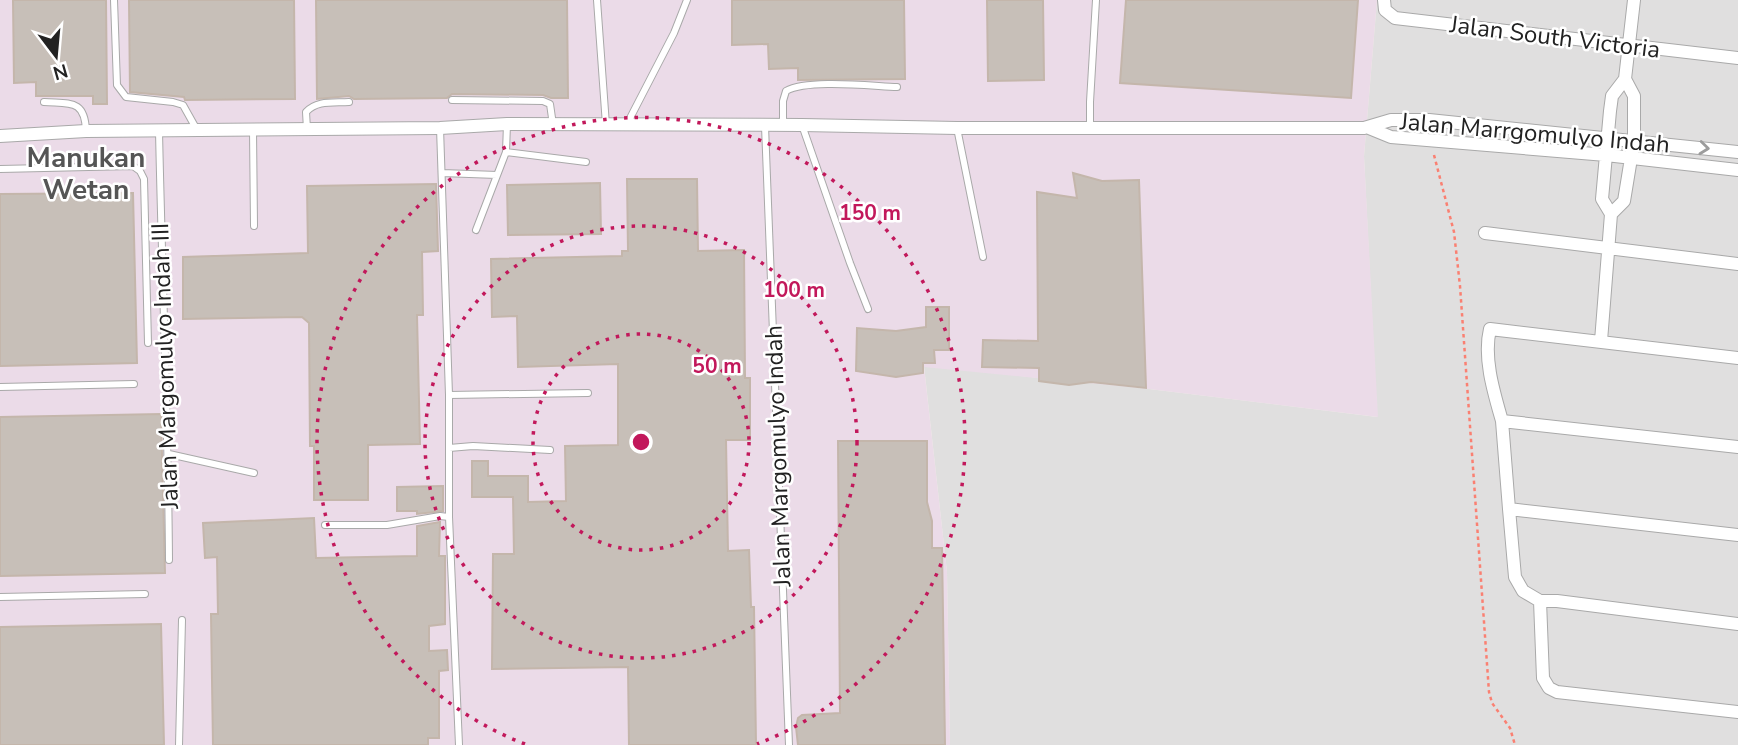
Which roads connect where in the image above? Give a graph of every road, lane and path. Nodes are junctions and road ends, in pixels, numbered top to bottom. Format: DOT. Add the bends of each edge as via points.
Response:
graph roads {
  1 [pos="114,0"];
  2 [pos="597,0"];
  3 [pos="687,0"];
  4 [pos="1097,0"];
  5 [pos="1384,0"];
  6 [pos="1634,0"];
  7 [pos="1629,45"];
  8 [pos="1738,58"];
  9 [pos="1625,79"];
  10 [pos="897,87"];
  11 [pos="452,100"];
  12 [pos="44,102"];
  13 [pos="349,102"];
  14 [pos="507,124"];
  15 [pos="553,124"];
  16 [pos="606,125"];
  17 [pos="626,125"];
  18 [pos="783,125"];
  19 [pos="802,125"];
  20 [pos="765,126"];
  21 [pos="440,128"];
  22 [pos="957,128"];
  23 [pos="1090,128"];
  24 [pos="1369,128"];
  25 [pos="253,130"];
  26 [pos="307,130"];
  27 [pos="86,131"];
  28 [pos="159,131"];
  29 [pos="197,131"];
  30 [pos="0,136"];
  31 [pos="1607,138"];
  32 [pos="1431,139"];
  33 [pos="1634,140"];
  34 [pos="506,152"];
  35 [pos="1738,152"];
  36 [pos="1606,155"];
  37 [pos="1632,158"];
  38 [pos="586,162"];
  39 [pos="0,169"];
  40 [pos="1738,170"];
  41 [pos="442,173"];
  42 [pos="497,175"];
  43 [pos="1611,214"];
  44 [pos="254,226"];
  45 [pos="476,230"];
  46 [pos="1485,233"];
  47 [pos="1608,249"];
  48 [pos="983,257"];
  49 [pos="1738,264"];
  50 [pos="868,309"];
  51 [pos="1601,341"];
  52 [pos="148,343"];
  53 [pos="1738,358"];
  54 [pos="134,384"];
  55 [pos="0,387"];
  56 [pos="588,393"];
  57 [pos="449,395"];
  58 [pos="1502,421"];
  59 [pos="1738,447"];
  60 [pos="449,448"];
  61 [pos="551,450"];
  62 [pos="169,454"];
  63 [pos="254,473"];
  64 [pos="1508,509"];
  65 [pos="449,517"];
  66 [pos="325,525"];
  67 [pos="1738,535"];
  68 [pos="169,560"];
  69 [pos="145,594"];
  70 [pos="0,597"];
  71 [pos="1540,601"];
  72 [pos="182,620"];
  73 [pos="1738,624"];
  74 [pos="1738,712"];
  75 [pos="179,745"];
  76 [pos="459,745"];
  77 [pos="789,745"];
  78 [pos="1515,745"];
  1 -- 29 [label="lane" via="121,93 183,105"];
  2 -- 16 [label="lane"];
  3 -- 17 [label="lane"];
  4 -- 23 [label="lane"];
  5 -- 7 [label="street, Jalan South Victoria" via="1385,10 1395,18"];
  6 -- 7 [label="street"];
  7 -- 8 [label="street, Jalan South Victoria"];
  7 -- 9 [label="street"];
  9 -- 31 [label="street" via="1612,96"];
  9 -- 33 [label="street" via="1634,96"];
  10 -- 18 [label="lane" via="792,88 783,101"];
  11 -- 15 [label="lane" via="543,101 550,104"];
  12 -- 27 [label="lane" via="81,108"];
  13 -- 26 [label="lane" via="311,106 306,112"];
  14 -- 15 [label="street"];
  14 -- 21 [label="street"];
  14 -- 34 [label="lane"];
  15 -- 16 [label="street"];
  16 -- 17 [label="street"];
  17 -- 20 [label="street"];
  18 -- 19 [label="street"];
  18 -- 20 [label="street"];
  19 -- 22 [label="street"];
  19 -- 50 [label="lane"];
  20 -- 77 [label="lane, Jalan Margomulyo Indah"];
  21 -- 26 [label="street"];
  21 -- 41 [label="lane"];
  22 -- 23 [label="street"];
  22 -- 48 [label="lane"];
  23 -- 24 [label="street"];
  24 -- 31 [label="street, Jalan Marrgomulyo Indah" via="1391,120 1429,120"];
  24 -- 32 [label="street, Jalan Marrgomulyo Indah" via="1391,137"];
  25 -- 26 [label="street"];
  25 -- 29 [label="street"];
  25 -- 44 [label="lane"];
  27 -- 28 [label="street"];
  27 -- 30 [label="street"];
  28 -- 29 [label="street"];
  28 -- 62 [label="lane, Jalan Margomulyo Indah III"];
  31 -- 33 [label="street, Jalan Marrgomulyo Indah"];
  31 -- 36 [label="street"];
  32 -- 36 [label="street, Jalan Marrgomulyo Indah"];
  32 -- 78 [label="path" via="1454,232 1460,286 1489,692"];
  33 -- 35 [label="street, Jalan Marrgomulyo Indah, one-way"];
  33 -- 37 [label="street"];
  34 -- 38 [label="lane"];
  34 -- 42 [label="lane"];
  36 -- 37 [label="street, Jalan Marrgomulyo Indah"];
  36 -- 43 [label="street" via="1602,199"];
  37 -- 40 [label="street, Jalan Marrgomulyo Indah"];
  37 -- 43 [label="street" via="1624,201"];
  39 -- 52 [label="lane" via="132,166 140,171 144,179"];
  41 -- 42 [label="lane"];
  41 -- 57 [label="lane"];
  42 -- 45 [label="lane"];
  43 -- 47 [label="street"];
  46 -- 47 [label="street"];
  47 -- 49 [label="street"];
  47 -- 51 [label="street"];
  51 -- 53 [label="street"];
  51 -- 58 [label="street" via="1490,329 1487,341"];
  54 -- 55 [label="lane"];
  56 -- 57 [label="lane"];
  57 -- 60 [label="lane"];
  58 -- 59 [label="street"];
  58 -- 64 [label="street"];
  60 -- 61 [label="lane"];
  60 -- 65 [label="lane"];
  62 -- 63 [label="lane"];
  62 -- 68 [label="lane, Jalan Margomulyo Indah III"];
  64 -- 67 [label="street"];
  64 -- 71 [label="street" via="1515,577 1522,592"];
  65 -- 66 [label="lane" via="387,525"];
  65 -- 76 [label="lane"];
  69 -- 70 [label="lane"];
  71 -- 73 [label="street"];
  71 -- 74 [label="street" via="1543,678 1556,692"];
  72 -- 75 [label="lane"];
}
